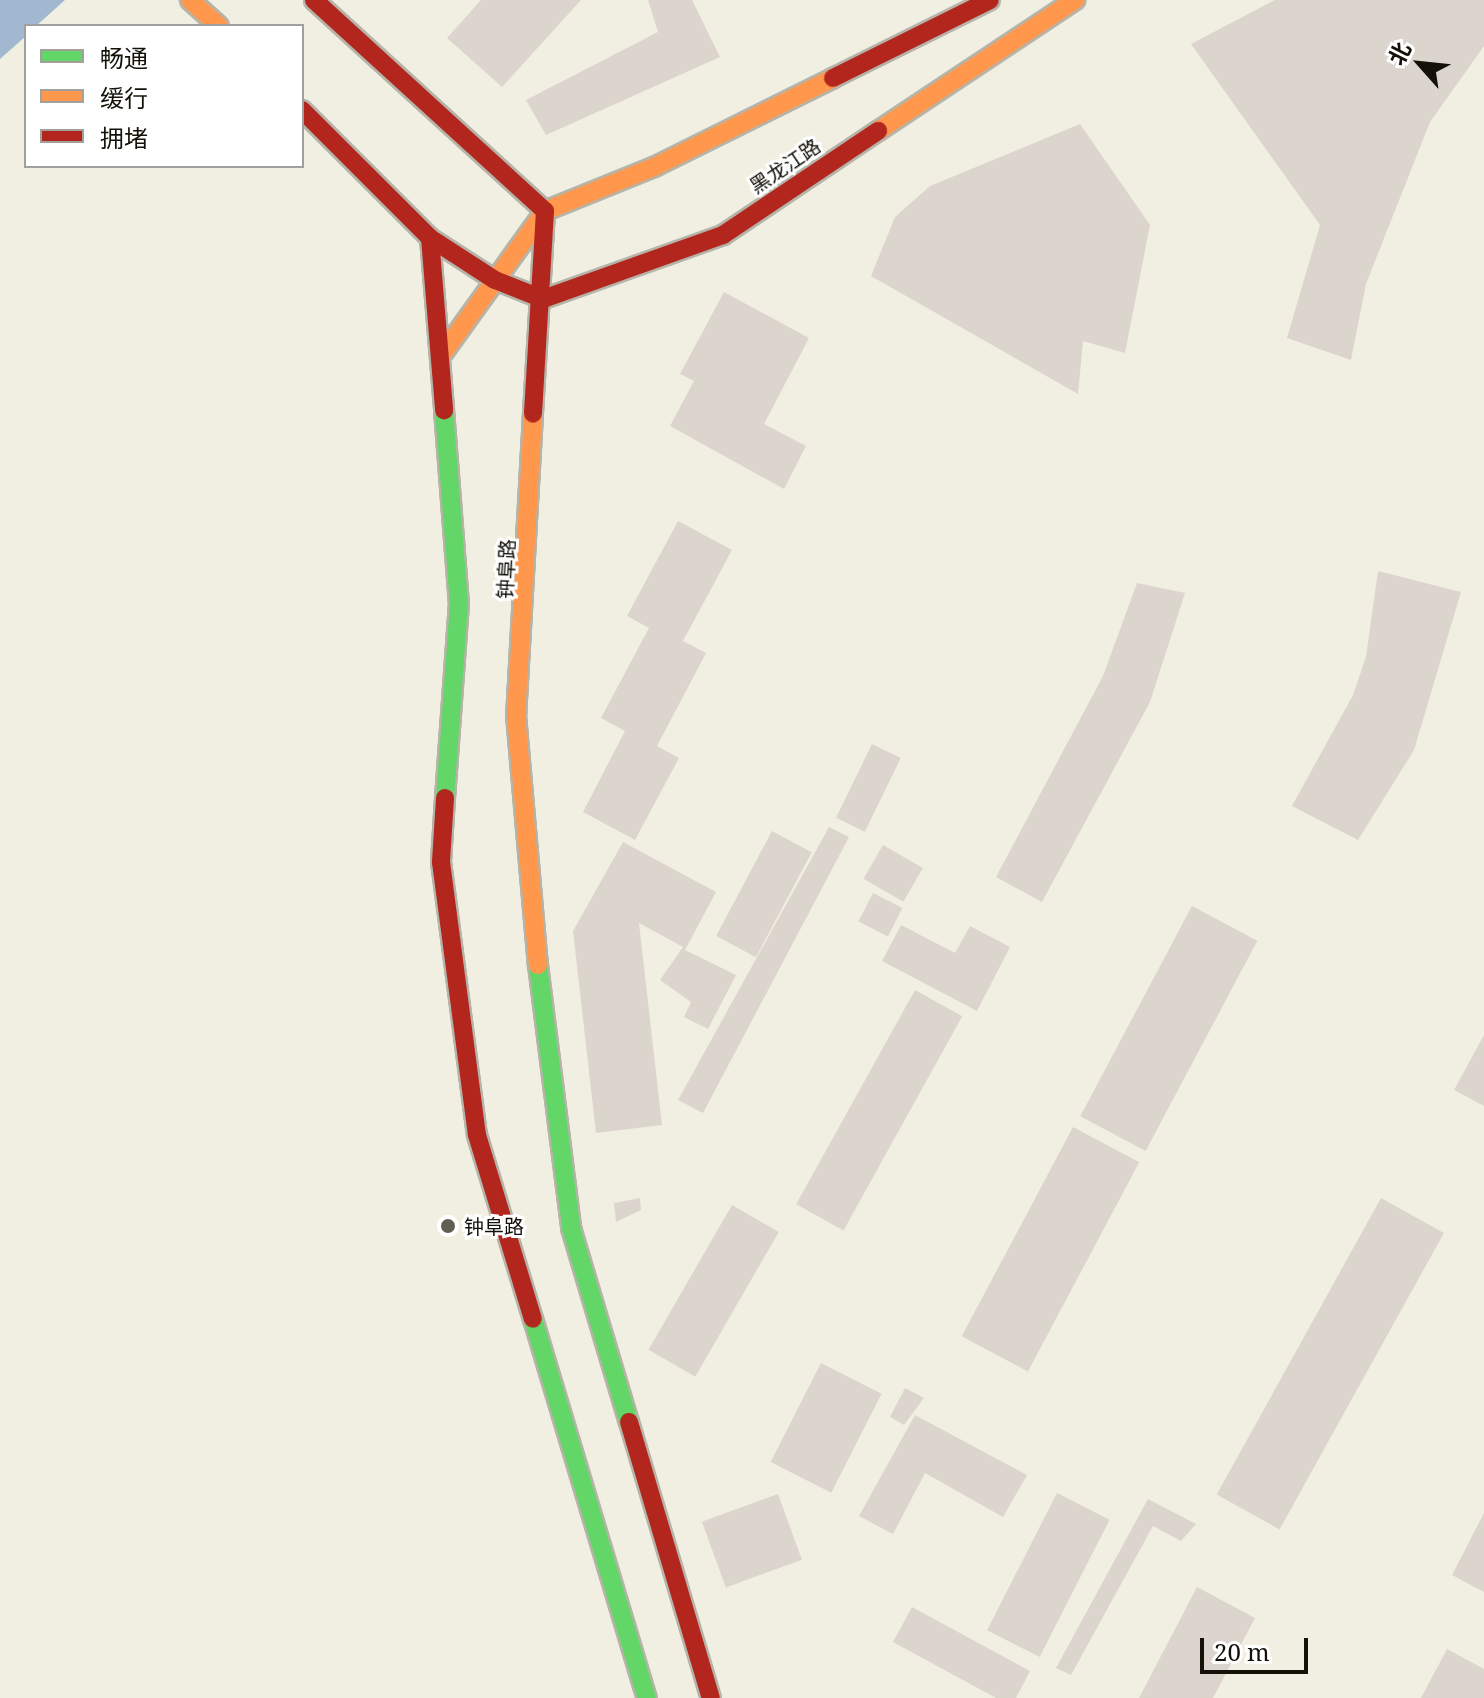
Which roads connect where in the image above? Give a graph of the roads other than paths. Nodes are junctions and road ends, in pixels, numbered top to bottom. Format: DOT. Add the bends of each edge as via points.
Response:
graph roads {
  1 [pos="190,0"];
  2 [pos="314,0"];
  3 [pos="990,0"];
  4 [pos="1075,0"];
  5 [pos="216,23"];
  6 [pos="304,112"];
  7 [pos="545,211"];
  8 [pos="430,238"];
  9 [pos="495,280"];
  10 [pos="543,299"];
  11 [pos="443,353"];
  12 [pos="647,1698"];
  13 [pos="711,1698"];
  1 -- 5 [label="main road"];
  2 -- 7 [label="main road"];
  3 -- 7 [label="main road" via="654,167"];
  4 -- 10 [label="main road, 黑龙江路" via="723,235"];
  6 -- 8 [label="main road"];
  7 -- 9 [label="main road"];
  7 -- 10 [label="main road, 钟阜路"];
  8 -- 9 [label="main road"];
  8 -- 11 [label="main road"];
  9 -- 10 [label="main road"];
  9 -- 11 [label="main road"];
  10 -- 13 [label="main road, 钟阜路" via="516,715 549,1089 571,1228"];
  11 -- 12 [label="main road" via="459,603 441,862 477,1135"];
}
